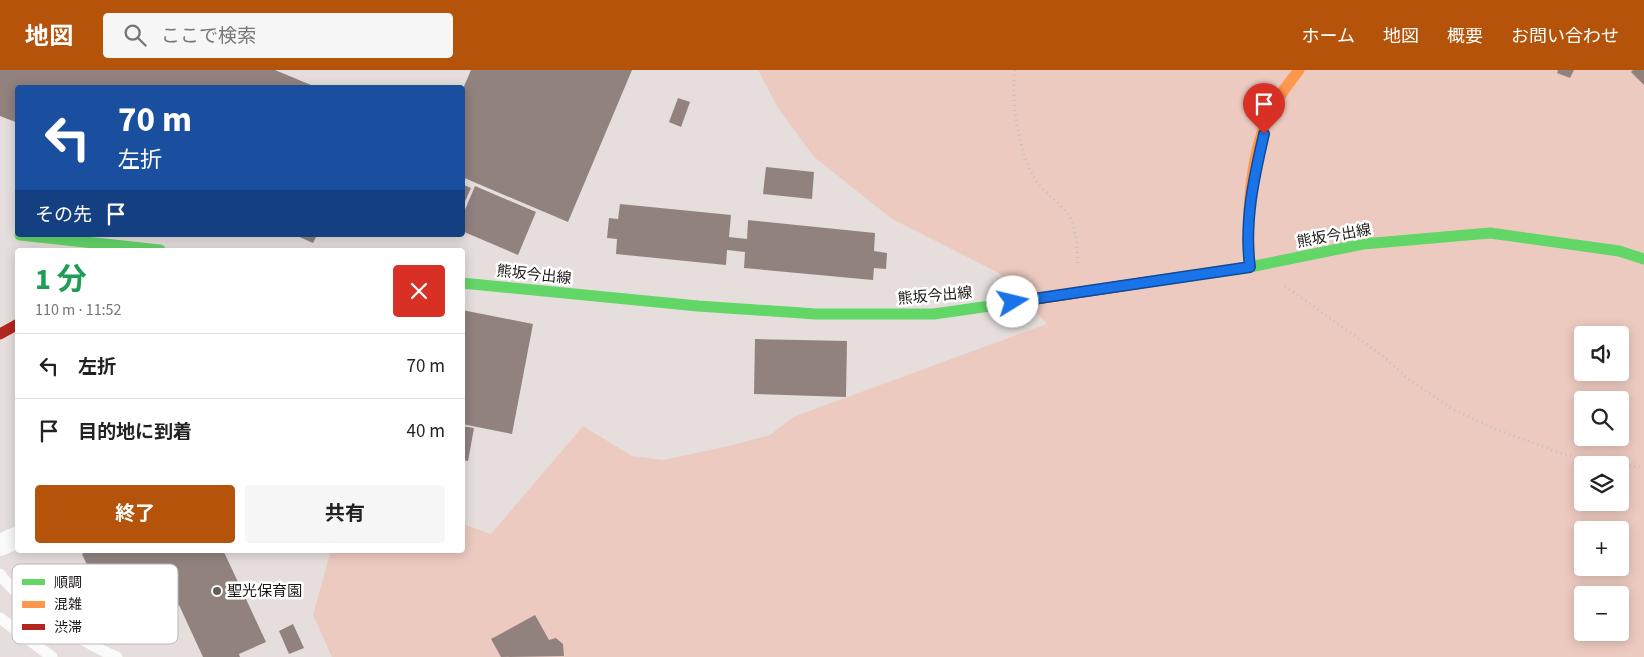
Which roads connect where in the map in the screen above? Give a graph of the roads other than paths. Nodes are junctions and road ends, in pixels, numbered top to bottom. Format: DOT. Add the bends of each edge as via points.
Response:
graph roads {
  1 [pos="1299,70"];
  2 [pos="36,237"];
  3 [pos="105,247"];
  4 [pos="123,248"];
  5 [pos="1644,259"];
  6 [pos="1250,267"];
  7 [pos="465,283"];
  8 [pos="15,326"];
  9 [pos="0,334"];
  10 [pos="15,538"];
  11 [pos="0,545"];
  12 [pos="0,574"];
  13 [pos="12,587"];
  14 [pos="0,618"];
  15 [pos="12,627"];
  16 [pos="35,644"];
  17 [pos="92,644"];
  18 [pos="52,657"];
  19 [pos="117,657"];
  1 -- 6 [label="main road" via="1277,100 1266,122 1249,219"];
  2 -- 3 [label="main road"];
  3 -- 4 [label="main road"];
  5 -- 6 [label="main road, 熊坂今出線" via="1619,251 1490,233 1362,244"];
  6 -- 7 [label="main road, 熊坂今出線" via="934,314 887,315 824,315 676,304"];
  8 -- 9 [label="main road"];
  10 -- 11 [label="street"];
  12 -- 13 [label="lane"];
  14 -- 15 [label="lane"];
  16 -- 18 [label="lane"];
  17 -- 19 [label="lane"];
}
